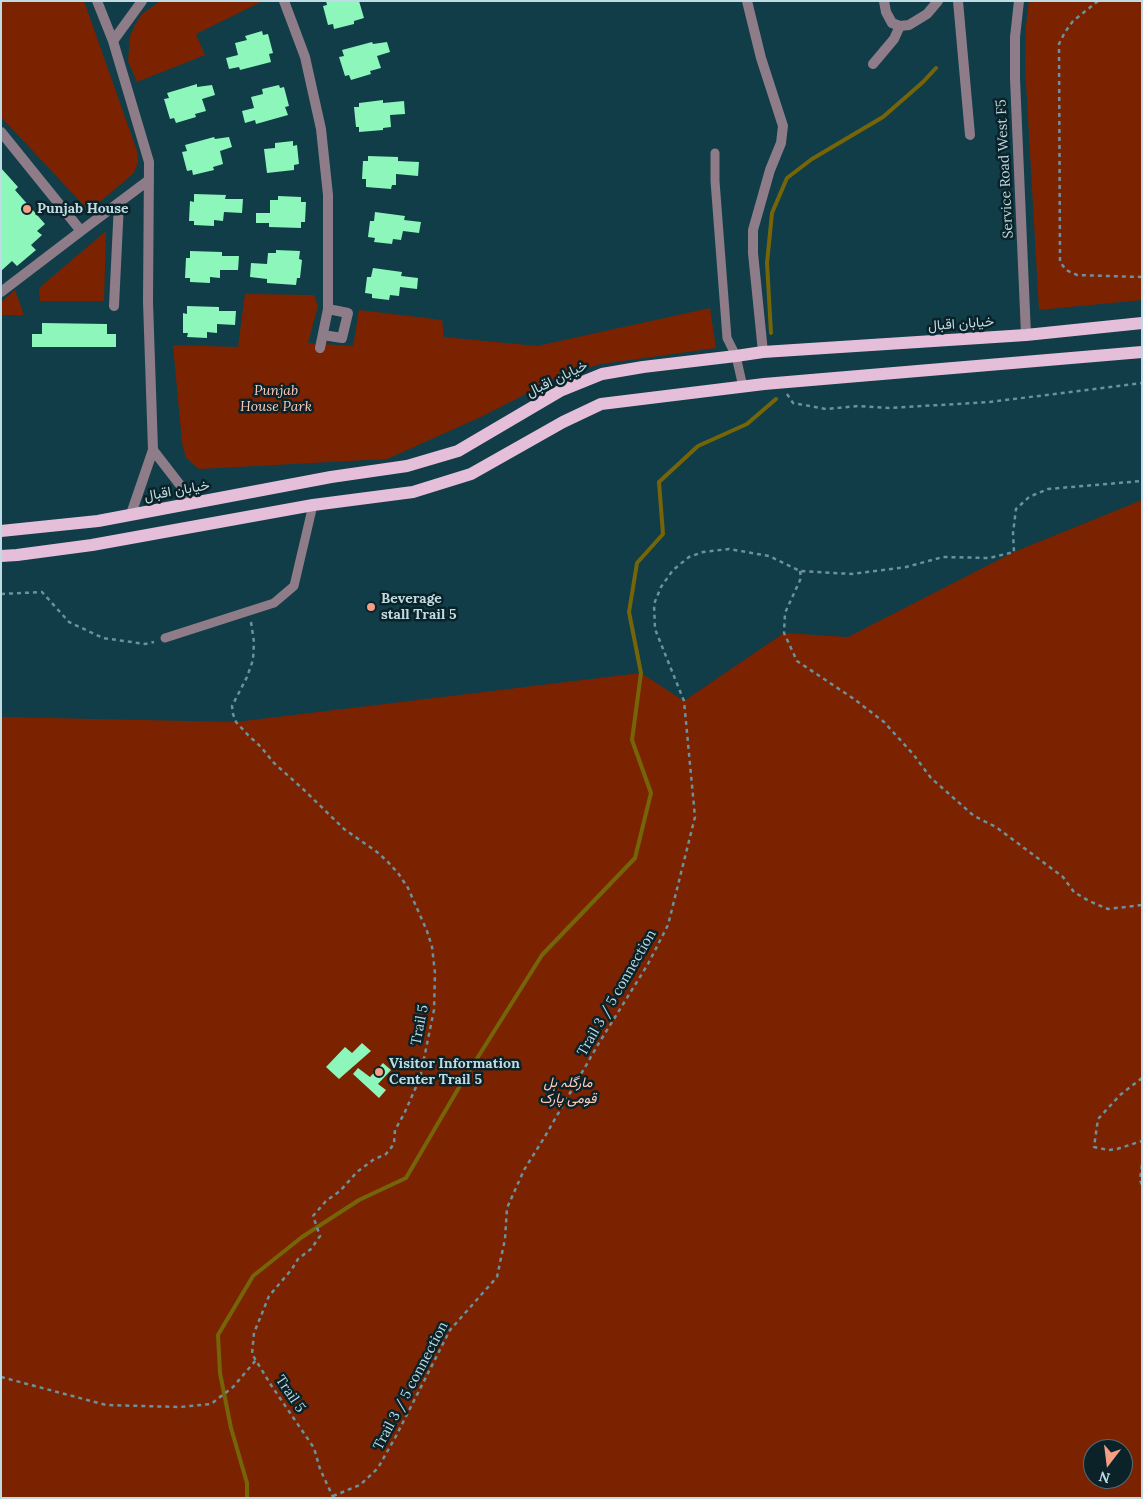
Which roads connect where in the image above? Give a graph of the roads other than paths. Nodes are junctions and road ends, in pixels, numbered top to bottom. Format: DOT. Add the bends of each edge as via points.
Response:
graph roads {
  1 [pos="97,1"];
  2 [pos="142,1"];
  3 [pos="284,1"];
  4 [pos="747,1"];
  5 [pos="884,1"];
  6 [pos="938,1"];
  7 [pos="958,1"];
  8 [pos="1019,1"];
  9 [pos="900,26"];
  10 [pos="113,40"];
  11 [pos="873,64"];
  12 [pos="1,132"];
  13 [pos="970,135"];
  14 [pos="715,154"];
  15 [pos="149,180"];
  16 [pos="119,203"];
  17 [pos="81,232"];
  18 [pos="1,292"];
  19 [pos="114,306"];
  20 [pos="328,309"];
  21 [pos="1142,323"];
  22 [pos="323,335"];
  23 [pos="1026,335"];
  24 [pos="320,348"];
  25 [pos="763,352"];
  26 [pos="1142,352"];
  27 [pos="736,356"];
  28 [pos="743,387"];
  29 [pos="153,450"];
  30 [pos="194,503"];
  31 [pos="313,505"];
  32 [pos="131,514"];
  33 [pos="199,525"];
  34 [pos="1,531"];
  35 [pos="1,556"];
  36 [pos="166,638"];
  1 -- 10 [label="street"];
  2 -- 10 [label="street"];
  3 -- 20 [label="street" via="305,57 321,129 328,195"];
  4 -- 25 [label="street" via="783,126 781,143 770,170 754,230 753,253"];
  5 -- 9 [label="street" via="892,22"];
  6 -- 9 [label="street" via="927,14 909,25"];
  7 -- 13 [label="street"];
  8 -- 23 [label="street, Service Road West F5" via="1015,79"];
  9 -- 11 [label="street" via="894,39"];
  10 -- 15 [label="street" via="149,162"];
  12 -- 17 [label="street"];
  14 -- 27 [label="lane" via="727,338"];
  15 -- 16 [label="street"];
  15 -- 29 [label="street" via="148,302"];
  16 -- 17 [label="street"];
  16 -- 19 [label="street"];
  17 -- 18 [label="street"];
  20 -- 22 [label="street"];
  20 -- 22 [label="street" via="348,313 342,338"];
  21 -- 23 [label="main road, خیابان اقبال"];
  22 -- 24 [label="street"];
  23 -- 25 [label="main road, خیابان اقبال"];
  25 -- 27 [label="main road, خیابان اقبال"];
  26 -- 28 [label="main road"];
  27 -- 28 [label="lane"];
  27 -- 30 [label="main road, خیابان اقبال" via="602,374 560,391 458,451 407,466"];
  28 -- 31 [label="main road" via="601,404 471,474 413,492"];
  29 -- 30 [label="street"];
  29 -- 32 [label="street"];
  30 -- 32 [label="main road, خیابان اقبال"];
  30 -- 33 [label="main road"];
  31 -- 33 [label="main road"];
  31 -- 36 [label="lane" via="294,586 274,603"];
  32 -- 34 [label="main road, خیابان اقبال" via="98,521"];
  33 -- 35 [label="main road" via="92,545"];
}
